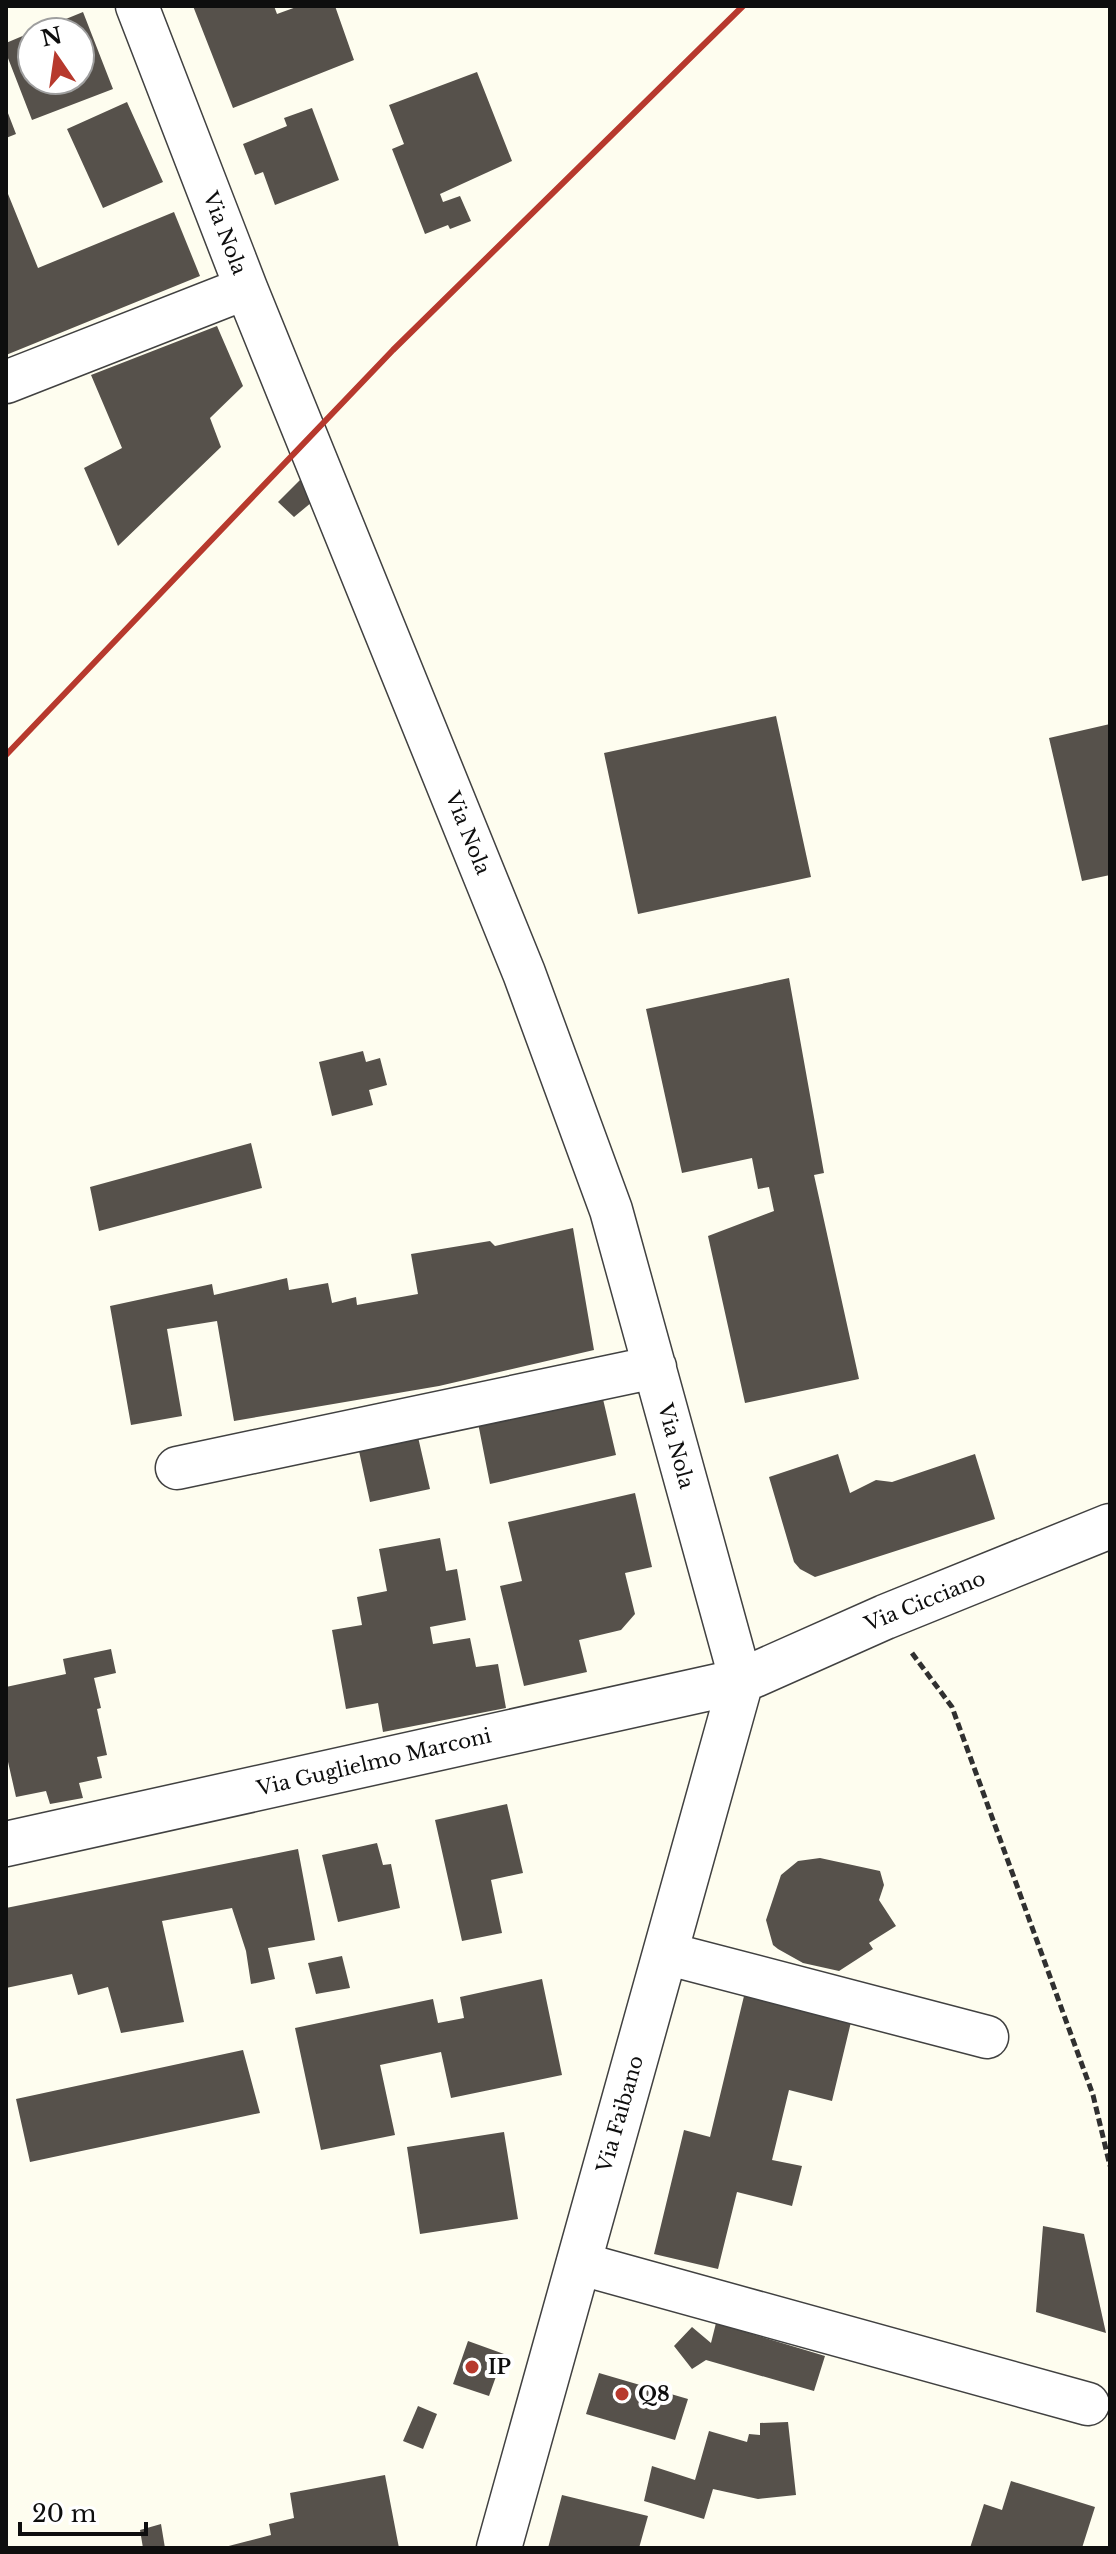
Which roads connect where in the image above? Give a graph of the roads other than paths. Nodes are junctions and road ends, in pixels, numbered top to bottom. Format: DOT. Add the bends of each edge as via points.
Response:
graph roads {
  1 [pos="137,6"];
  2 [pos="246,288"];
  3 [pos="6,382"];
  4 [pos="655,1367"];
  5 [pos="177,1468"];
  6 [pos="1110,1526"];
  7 [pos="741,1681"];
  8 [pos="6,1844"];
  9 [pos="665,1953"];
  10 [pos="987,2037"];
  11 [pos="578,2263"];
  12 [pos="1088,2404"];
  13 [pos="499,2548"];
  1 -- 2 [label="street, Via Nola"];
  2 -- 3 [label="street"];
  2 -- 4 [label="street, Via Nola" via="524,973 611,1210"];
  4 -- 5 [label="street"];
  4 -- 7 [label="street, Via Nola"];
  6 -- 7 [label="street, Via Cicciano"];
  7 -- 8 [label="street, Via Guglielmo Marconi"];
  7 -- 9 [label="street, Via Faibano"];
  9 -- 10 [label="street"];
  9 -- 11 [label="street, Via Faibano"];
  11 -- 12 [label="street"];
  11 -- 13 [label="street, Via Faibano"];
}
